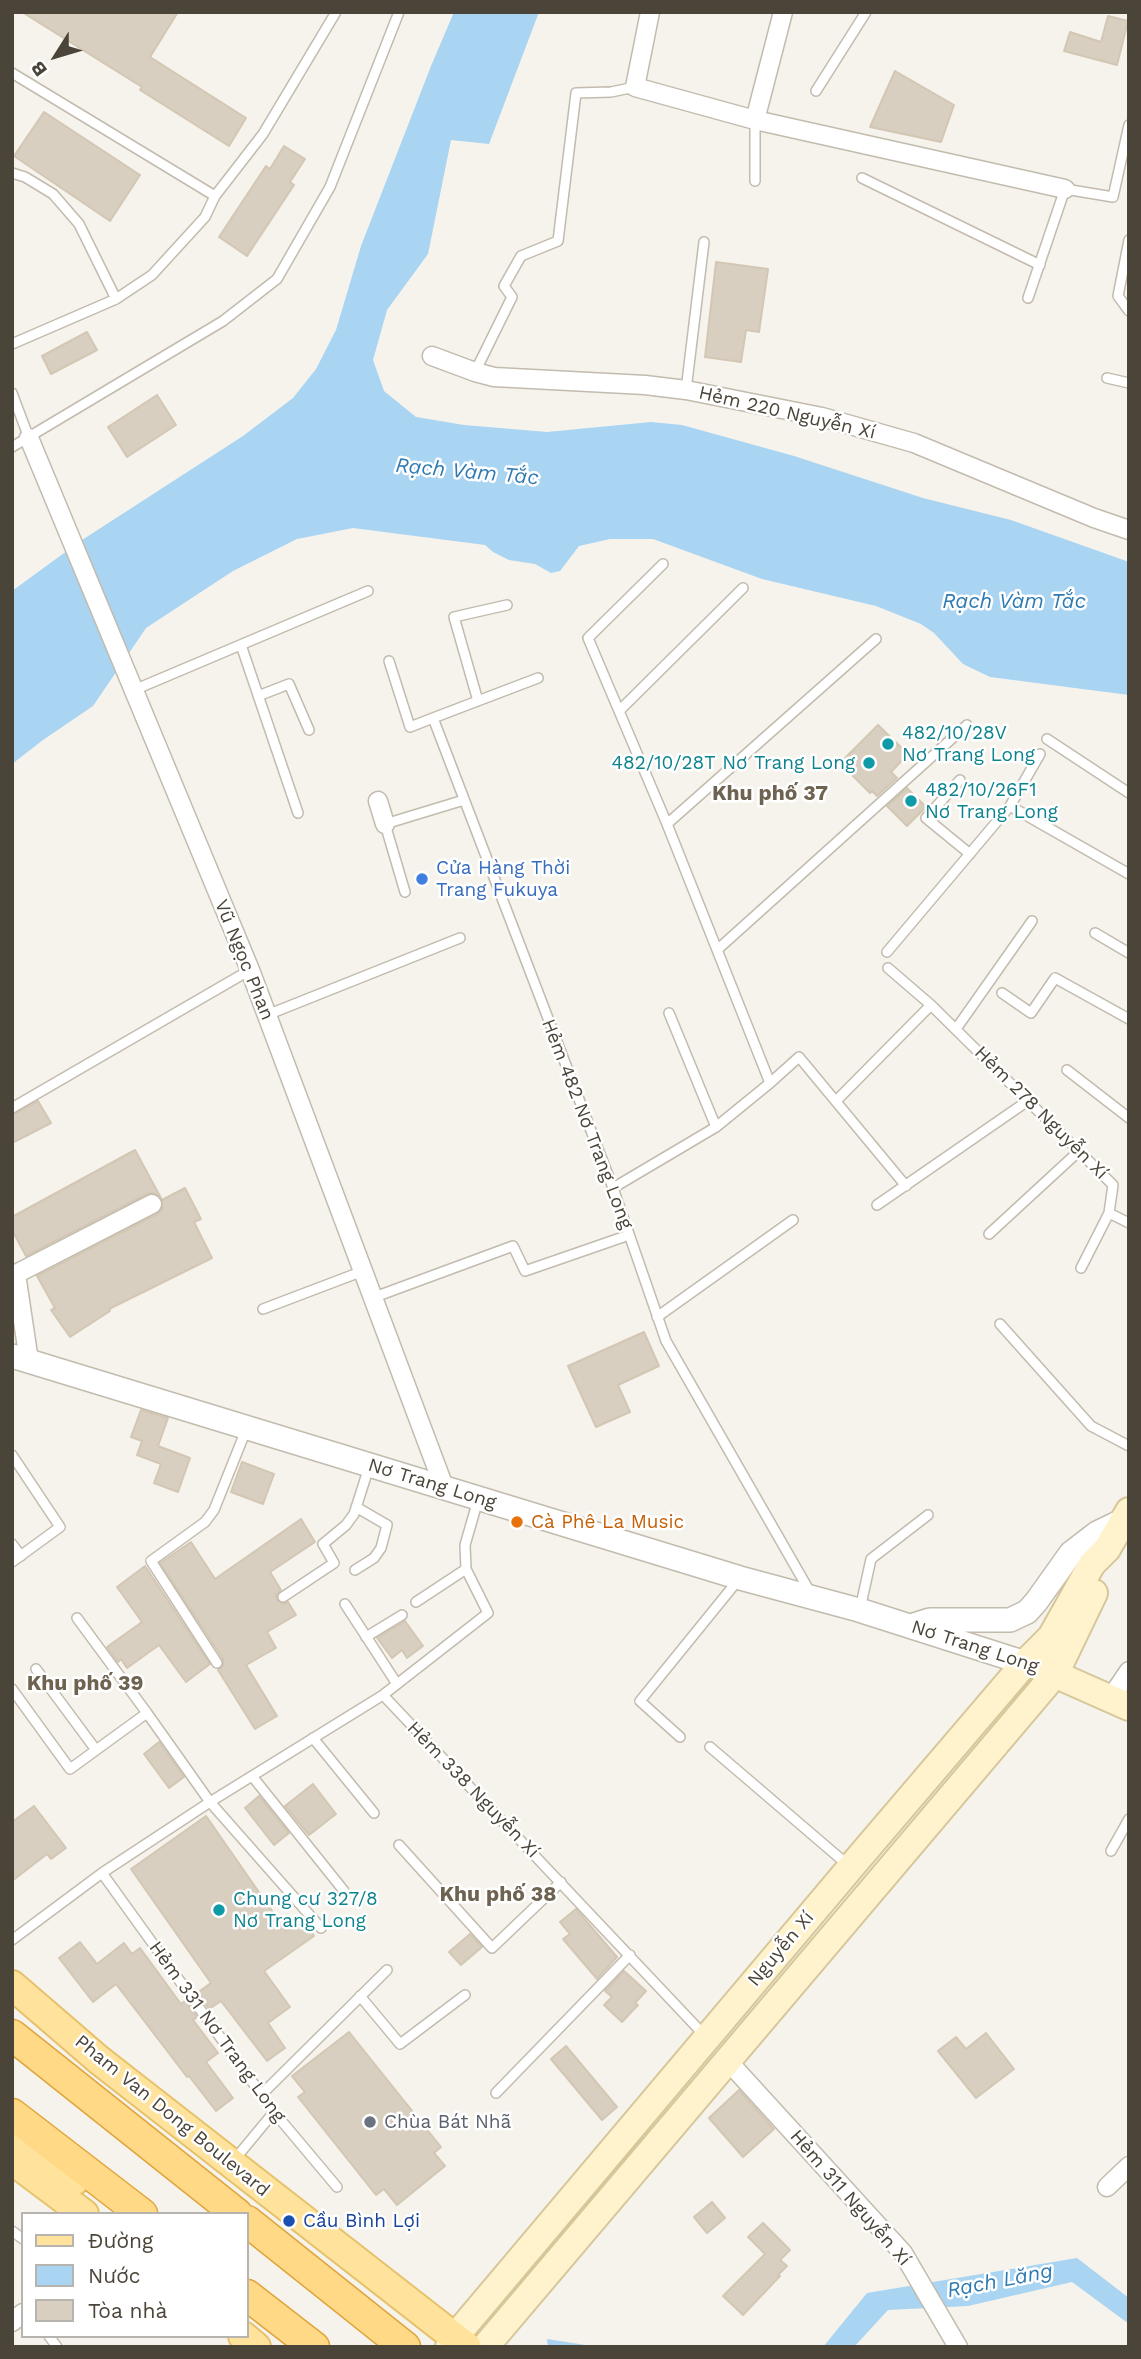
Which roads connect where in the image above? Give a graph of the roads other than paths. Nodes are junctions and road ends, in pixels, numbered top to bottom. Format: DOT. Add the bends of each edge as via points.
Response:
graph roads {
  1 [pos="336,12"];
  2 [pos="399,12"];
  3 [pos="650,12"];
  4 [pos="783,12"];
  5 [pos="866,12"];
  6 [pos="12,73"];
  7 [pos="635,87"];
  8 [pos="816,91"];
  9 [pos="755,120"];
  10 [pos="1129,125"];
  11 [pos="12,173"];
  12 [pos="862,178"];
  13 [pos="755,181"];
  14 [pos="1065,189"];
  15 [pos="215,196"];
  16 [pos="1129,240"];
  17 [pos="704,242"];
  18 [pos="1041,265"];
  19 [pos="116,299"];
  20 [pos="1028,299"];
  21 [pos="1129,311"];
  22 [pos="12,344"];
  23 [pos="432,356"];
  24 [pos="475,372"];
  25 [pos="1107,378"];
  26 [pos="1129,383"];
  27 [pos="686,390"];
  28 [pos="12,393"];
  29 [pos="29,438"];
  30 [pos="12,447"];
  31 [pos="1129,530"];
  32 [pos="663,564"];
  33 [pos="743,588"];
  34 [pos="368,591"];
  35 [pos="507,605"];
  36 [pos="876,639"];
  37 [pos="240,645"];
  38 [pos="389,662"];
  39 [pos="538,678"];
  40 [pos="130,682"];
  41 [pos="258,696"];
  42 [pos="478,701"];
  43 [pos="620,710"];
  44 [pos="433,718"];
  45 [pos="967,725"];
  46 [pos="309,730"];
  47 [pos="1047,739"];
  48 [pos="1040,754"];
  49 [pos="960,780"];
  50 [pos="1129,793"];
  51 [pos="464,800"];
  52 [pos="378,801"];
  53 [pos="1010,806"];
  54 [pos="298,813"];
  55 [pos="385,824"];
  56 [pos="667,824"];
  57 [pos="970,854"];
  58 [pos="1129,874"];
  59 [pos="405,892"];
  60 [pos="1031,921"];
  61 [pos="1095,933"];
  62 [pos="460,938"];
  63 [pos="717,950"];
  64 [pos="887,952"];
  65 [pos="1129,953"];
  66 [pos="888,968"];
  67 [pos="250,970"];
  68 [pos="1002,993"];
  69 [pos="931,1005"];
  70 [pos="669,1013"];
  71 [pos="267,1015"];
  72 [pos="1129,1019"];
  73 [pos="956,1029"];
  74 [pos="1067,1070"];
  75 [pos="770,1083"];
  76 [pos="1029,1100"];
  77 [pos="836,1101"];
  78 [pos="12,1108"];
  79 [pos="1129,1118"];
  80 [pos="716,1126"];
  81 [pos="1078,1152"];
  82 [pos="906,1186"];
  83 [pos="613,1188"];
  84 [pos="152,1204"];
  85 [pos="877,1205"];
  86 [pos="1109,1213"];
  87 [pos="793,1220"];
  88 [pos="1129,1223"];
  89 [pos="989,1234"];
  90 [pos="629,1235"];
  91 [pos="1081,1268"];
  92 [pos="363,1271"];
  93 [pos="372,1298"];
  94 [pos="263,1309"];
  95 [pos="657,1317"];
  96 [pos="1000,1324"];
  97 [pos="21,1359"];
  98 [pos="246,1428"];
  99 [pos="1129,1446"];
  100 [pos="12,1455"];
  101 [pos="370,1465"];
  102 [pos="444,1488"];
  103 [pos="479,1498"];
  104 [pos="356,1507"];
  105 [pos="928,1515"];
  106 [pos="1126,1516"];
  107 [pos="12,1544"];
  108 [pos="1107,1549"];
  109 [pos="21,1556"];
  110 [pos="12,1562"];
  111 [pos="466,1569"];
  112 [pos="355,1570"];
  113 [pos="740,1578"];
  114 [pos="283,1597"];
  115 [pos="813,1598"];
  116 [pos="416,1602"];
  117 [pos="345,1604"];
  118 [pos="859,1610"];
  119 [pos="402,1615"];
  120 [pos="76,1618"];
  121 [pos="911,1626"];
  122 [pos="366,1637"];
  123 [pos="217,1663"];
  124 [pos="1025,1663"];
  125 [pos="36,1669"];
  126 [pos="1129,1671"];
  127 [pos="1055,1674"];
  128 [pos="397,1684"];
  129 [pos="12,1689"];
  130 [pos="383,1695"];
  131 [pos="1119,1703"];
  132 [pos="147,1713"];
  133 [pos="680,1737"];
  134 [pos="313,1738"];
  135 [pos="710,1747"];
  136 [pos="96,1751"];
  137 [pos="252,1776"];
  138 [pos="210,1802"];
  139 [pos="374,1813"];
  140 [pos="1129,1819"];
  141 [pos="399,1845"];
  142 [pos="1111,1851"];
  143 [pos="851,1867"];
  144 [pos="103,1873"];
  145 [pos="561,1882"];
  146 [pos="344,1891"];
  147 [pos="321,1928"];
  148 [pos="12,1940"];
  149 [pos="630,1955"];
  150 [pos="387,1970"];
  151 [pos="12,1985"];
  152 [pos="465,1995"];
  153 [pos="360,1996"];
  154 [pos="12,2008"];
  155 [pos="12,2035"];
  156 [pos="707,2038"];
  157 [pos="727,2060"];
  158 [pos="496,2093"];
  159 [pos="261,2095"];
  160 [pos="274,2112"];
  161 [pos="12,2114"];
  162 [pos="12,2134"];
  163 [pos="12,2160"];
  164 [pos="231,2164"];
  165 [pos="1129,2166"];
  166 [pos="337,2187"];
  167 [pos="1107,2188"];
  168 [pos="81,2212"];
  169 [pos="134,2212"];
  170 [pos="138,2212"];
  171 [pos="234,2212"];
  172 [pos="236,2212"];
  173 [pos="248,2223"];
  174 [pos="248,2296"];
  175 [pos="457,2344"];
  176 [pos="314,2347"];
  177 [pos="405,2347"];
  178 [pos="485,2347"];
  179 [pos="958,2347"];
  1 -- 15 [label="lane" via="263,134"];
  2 -- 29 [label="lane" via="330,187 277,279 223,321"];
  3 -- 7 [label="street"];
  4 -- 9 [label="street"];
  5 -- 8 [label="lane"];
  6 -- 15 [label="lane"];
  7 -- 9 [label="street"];
  7 -- 24 [label="lane" via="576,93 558,242 521,256 504,286 512,297"];
  9 -- 13 [label="lane"];
  9 -- 14 [label="street"];
  10 -- 14 [label="lane" via="1113,197"];
  11 -- 19 [label="lane" via="54,194 79,224"];
  12 -- 18 [label="lane"];
  14 -- 18 [label="lane"];
  15 -- 19 [label="lane" via="205,217 152,275"];
  16 -- 21 [label="lane" via="1118,296"];
  17 -- 27 [label="lane"];
  18 -- 20 [label="lane"];
  19 -- 22 [label="lane"];
  23 -- 24 [label="street, Hẻm 220 Nguyễn Xí"];
  24 -- 27 [label="street, Hẻm 220 Nguyễn Xí"];
  25 -- 26 [label="lane"];
  27 -- 31 [label="street, Hẻm 220 Nguyễn Xí" via="822,417 914,443"];
  28 -- 29 [label="lane"];
  29 -- 30 [label="lane"];
  29 -- 40 [label="street, Vũ Ngọc Phan"];
  32 -- 43 [label="lane" via="588,638"];
  33 -- 43 [label="lane"];
  34 -- 37 [label="lane"];
  35 -- 42 [label="lane" via="454,617"];
  36 -- 56 [label="lane"];
  37 -- 40 [label="lane"];
  37 -- 41 [label="lane"];
  38 -- 44 [label="lane" via="410,727"];
  39 -- 42 [label="lane"];
  40 -- 67 [label="street, Vũ Ngọc Phan"];
  41 -- 46 [label="lane" via="289,684"];
  41 -- 54 [label="lane"];
  42 -- 44 [label="lane"];
  43 -- 56 [label="lane"];
  44 -- 51 [label="lane, Hẻm 482 Nơ Trang Long"];
  45 -- 63 [label="lane"];
  47 -- 50 [label="lane"];
  48 -- 53 [label="lane"];
  49 -- 57 [label="lane" via="926,818"];
  51 -- 55 [label="lane"];
  51 -- 83 [label="lane, Hẻm 482 Nơ Trang Long"];
  52 -- 55 [label="street"];
  53 -- 57 [label="lane"];
  53 -- 58 [label="lane"];
  55 -- 59 [label="lane"];
  56 -- 63 [label="lane"];
  57 -- 64 [label="lane"];
  60 -- 73 [label="lane"];
  61 -- 65 [label="lane"];
  62 -- 71 [label="lane"];
  63 -- 75 [label="lane"];
  66 -- 69 [label="lane, Hẻm 278 Nguyễn Xí"];
  67 -- 71 [label="street, Vũ Ngọc Phan"];
  67 -- 78 [label="lane"];
  68 -- 72 [label="lane" via="1031,1013 1055,978"];
  69 -- 73 [label="lane, Hẻm 278 Nguyễn Xí"];
  69 -- 77 [label="lane"];
  70 -- 80 [label="lane"];
  71 -- 92 [label="street, Vũ Ngọc Phan"];
  73 -- 76 [label="lane, Hẻm 278 Nguyễn Xí"];
  74 -- 79 [label="lane"];
  75 -- 77 [label="lane" via="799,1057"];
  75 -- 80 [label="lane"];
  76 -- 81 [label="lane, Hẻm 278 Nguyễn Xí"];
  76 -- 82 [label="lane"];
  77 -- 82 [label="lane"];
  80 -- 83 [label="lane"];
  81 -- 86 [label="lane, Hẻm 278 Nguyễn Xí" via="1114,1185"];
  81 -- 89 [label="lane"];
  82 -- 85 [label="lane"];
  83 -- 90 [label="lane, Hẻm 482 Nơ Trang Long"];
  84 -- 97 [label="street" via="16,1274"];
  86 -- 88 [label="lane"];
  86 -- 91 [label="lane"];
  87 -- 95 [label="lane"];
  90 -- 93 [label="lane" via="525,1271 513,1246"];
  90 -- 95 [label="lane, Hẻm 482 Nơ Trang Long"];
  92 -- 93 [label="street, Vũ Ngọc Phan"];
  92 -- 94 [label="lane"];
  93 -- 102 [label="street, Vũ Ngọc Phan"];
  95 -- 115 [label="lane, Hẻm 482 Nơ Trang Long" via="666,1341"];
  96 -- 99 [label="lane" via="1091,1426"];
  97 -- 98 [label="street, Nơ Trang Long"];
  98 -- 101 [label="street, Nơ Trang Long"];
  98 -- 123 [label="lane" via="214,1510 205,1522 151,1560"];
  100 -- 109 [label="lane" via="60,1528"];
  101 -- 102 [label="street, Nơ Trang Long"];
  101 -- 104 [label="lane"];
  102 -- 103 [label="street, Nơ Trang Long"];
  103 -- 111 [label="lane" via="465,1545"];
  103 -- 113 [label="street, Nơ Trang Long"];
  104 -- 112 [label="lane" via="387,1525 374,1558"];
  104 -- 114 [label="lane" via="346,1525 323,1544 334,1563"];
  105 -- 118 [label="lane" via="871,1559"];
  106 -- 108 [label="main road, Nguyễn Xí"];
  106 -- 121 [label="street" via="1071,1553 1027,1612 1010,1620 930,1620"];
  107 -- 109 [label="lane"];
  108 -- 124 [label="main road, Nguyễn Xí" via="1092,1564 1051,1637"];
  108 -- 127 [label="main road, Nguyễn Xí" via="1104,1572"];
  109 -- 110 [label="lane"];
  111 -- 116 [label="lane"];
  111 -- 128 [label="lane" via="488,1613"];
  113 -- 115 [label="street, Nơ Trang Long"];
  113 -- 133 [label="lane" via="640,1701"];
  115 -- 118 [label="street, Nơ Trang Long"];
  117 -- 122 [label="lane"];
  118 -- 121 [label="street, Nơ Trang Long"];
  119 -- 122 [label="lane"];
  120 -- 132 [label="lane"];
  121 -- 124 [label="street, Nơ Trang Long"];
  122 -- 128 [label="lane"];
  124 -- 127 [label="main road, Nơ Trang Long"];
  124 -- 143 [label="main road, Nguyễn Xí"];
  125 -- 136 [label="lane"];
  126 -- 131 [label="street"];
  127 -- 131 [label="main road, Nơ Trang Long"];
  127 -- 157 [label="main road, Nguyễn Xí"];
  128 -- 130 [label="lane"];
  129 -- 136 [label="lane" via="70,1769"];
  130 -- 134 [label="lane"];
  130 -- 145 [label="lane, Hẻm 338 Nguyễn Xí"];
  132 -- 136 [label="lane"];
  132 -- 138 [label="lane"];
  134 -- 137 [label="lane"];
  134 -- 139 [label="lane"];
  135 -- 143 [label="lane"];
  137 -- 138 [label="lane"];
  137 -- 146 [label="lane"];
  138 -- 144 [label="lane"];
  138 -- 147 [label="lane"];
  140 -- 142 [label="lane"];
  141 -- 145 [label="lane" via="492,1948"];
  143 -- 156 [label="main road, Nguyễn Xí"];
  144 -- 148 [label="lane"];
  144 -- 159 [label="lane, Hẻm 331 Nơ Trang Long"];
  145 -- 149 [label="lane, Hẻm 338 Nguyễn Xí"];
  149 -- 156 [label="lane, Hẻm 338 Nguyễn Xí"];
  149 -- 158 [label="lane"];
  150 -- 153 [label="lane"];
  151 -- 164 [label="main road, Pham Van Dong Boulevard"];
  152 -- 153 [label="lane" via="400,2044"];
  153 -- 159 [label="lane"];
  154 -- 172 [label="main road, Pham Van Dong Boulevard" via="190,2154"];
  155 -- 171 [label="highway, Pham Van Dong Boulevard"];
  156 -- 175 [label="main road, Nguyễn Xí" via="459,2332"];
  157 -- 178 [label="main road, Nguyễn Xí"];
  157 -- 179 [label="street, Hẻm 311 Nguyễn Xí" via="903,2253"];
  159 -- 160 [label="lane, Hẻm 331 Nơ Trang Long"];
  160 -- 164 [label="lane"];
  160 -- 166 [label="lane, Hẻm 331 Nơ Trang Long"];
  161 -- 170 [label="highway"];
  162 -- 169 [label="main road" via="110,2205"];
  163 -- 168 [label="main road"];
  164 -- 175 [label="main road, Pham Van Dong Boulevard"];
  165 -- 167 [label="street"];
  173 -- 177 [label="highway, Pham Van Dong Boulevard"];
  174 -- 176 [label="highway"];
}
